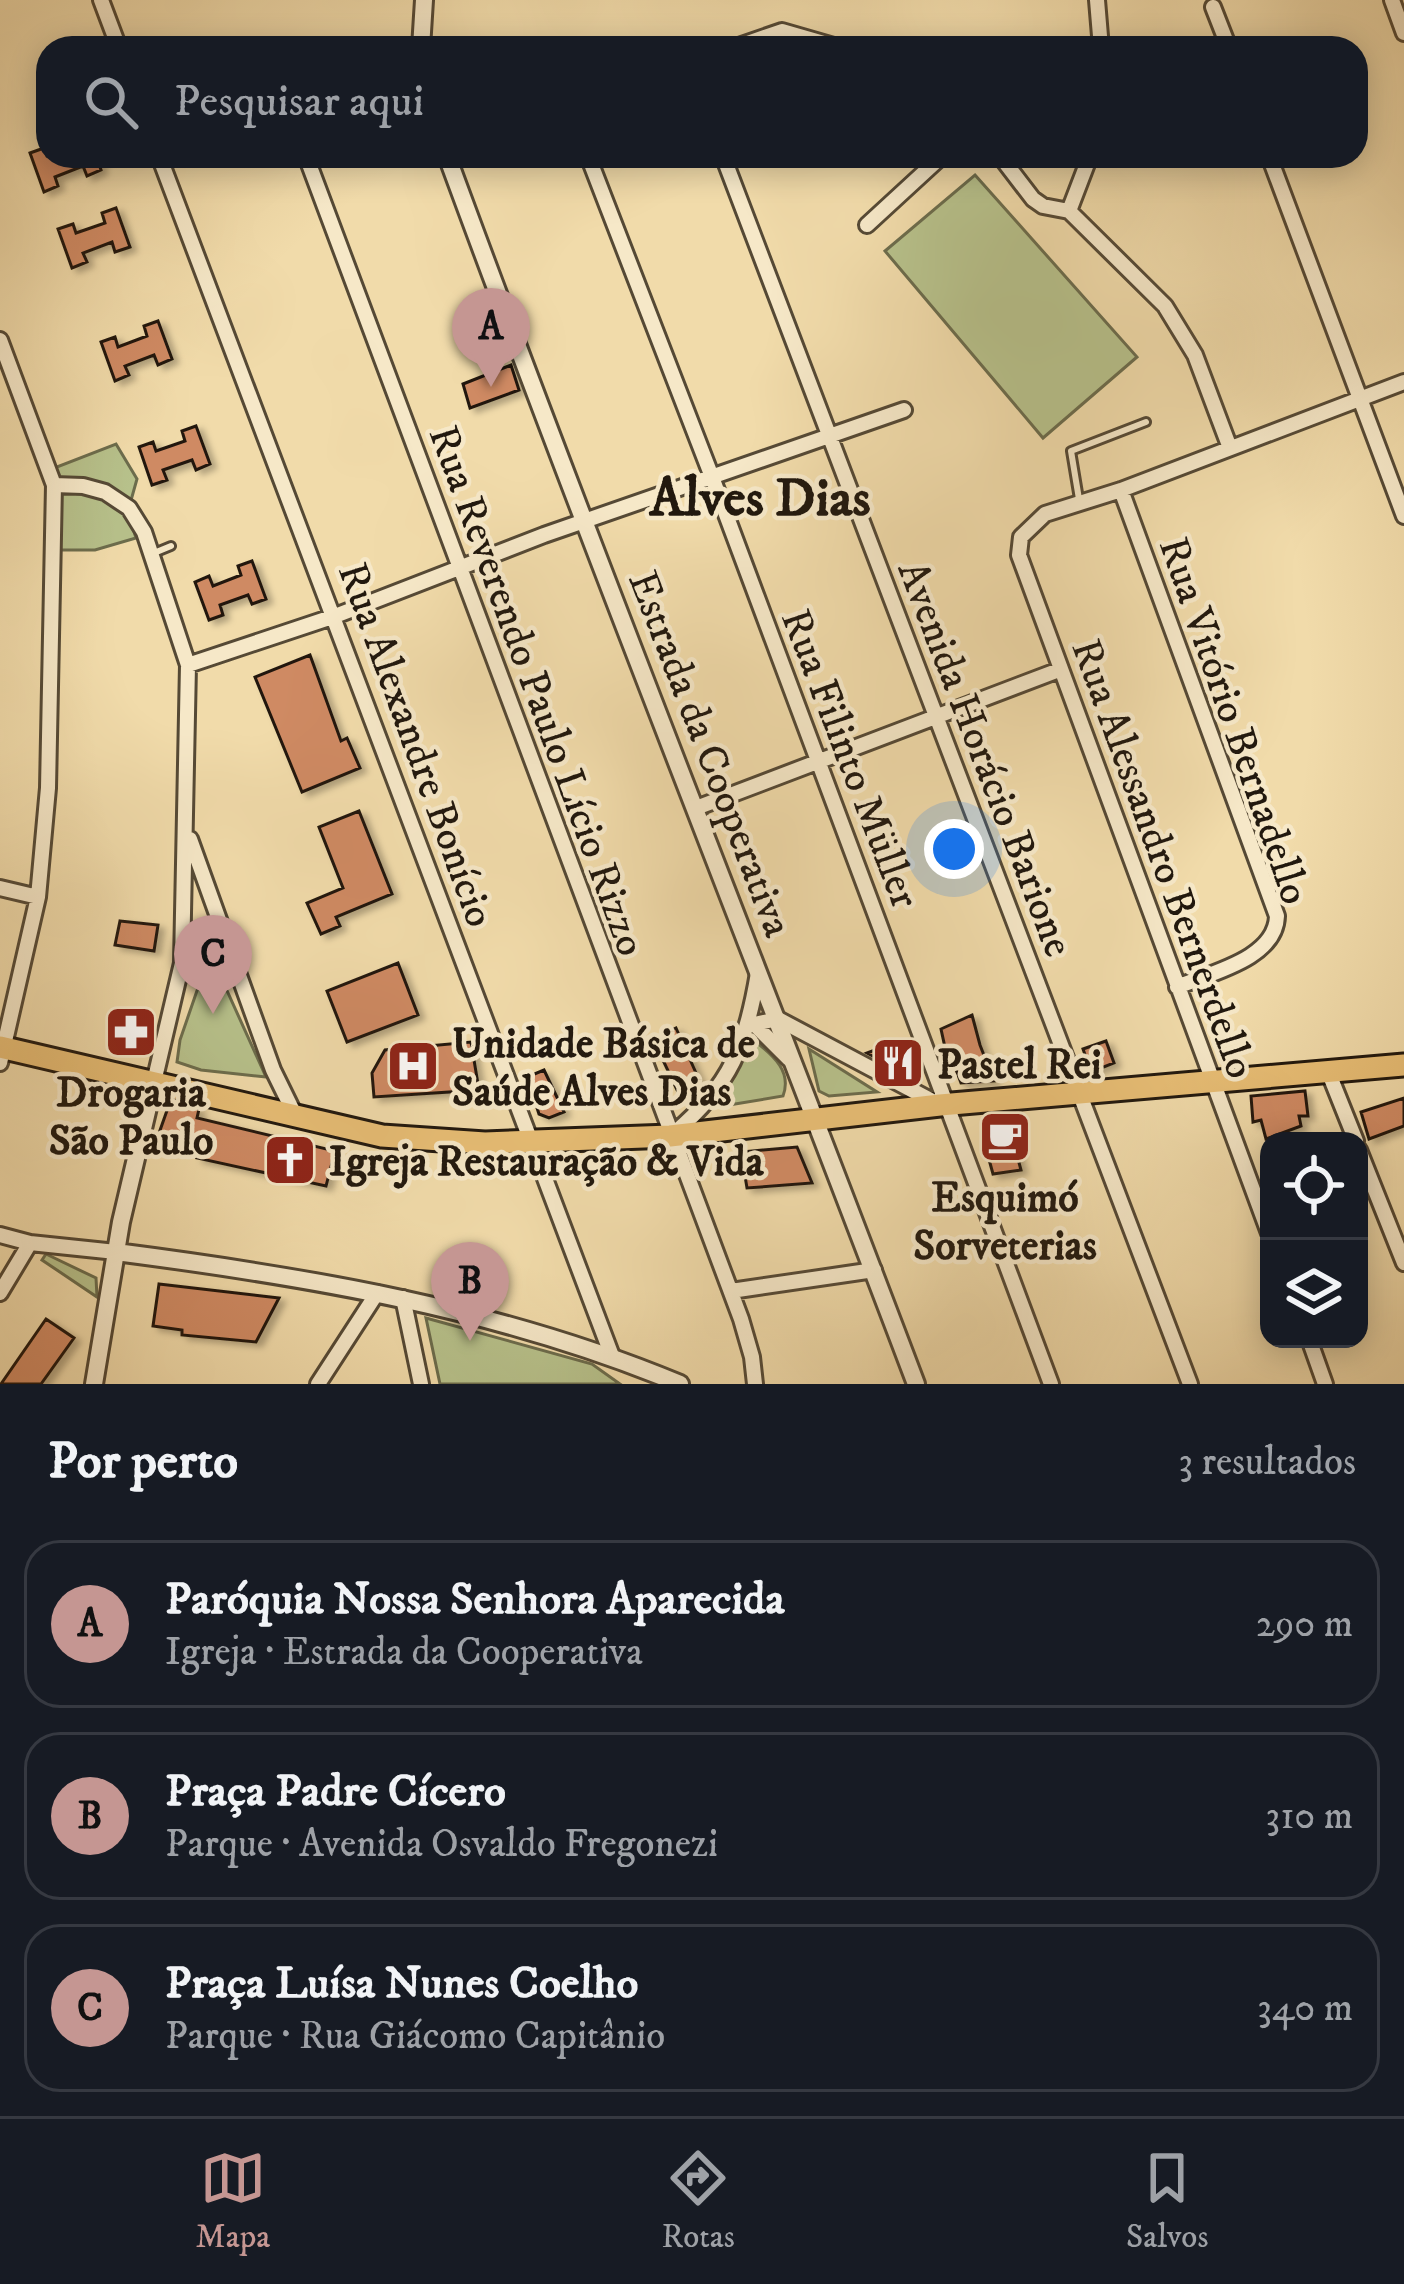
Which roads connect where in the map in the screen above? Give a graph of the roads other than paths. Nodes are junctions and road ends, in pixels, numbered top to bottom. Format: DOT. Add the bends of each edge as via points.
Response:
graph roads {
  1 [pos="101,0"];
  2 [pos="424,0"];
  3 [pos="1096,0"];
  4 [pos="1392,0"];
  5 [pos="1214,7"];
  6 [pos="1404,33"];
  7 [pos="114,36"];
  8 [pos="422,36"];
  9 [pos="768,36"];
  10 [pos="799,36"];
  11 [pos="1099,36"];
  12 [pos="1224,36"];
  13 [pos="164,168"];
  14 [pos="309,168"];
  15 [pos="452,168"];
  16 [pos="593,168"];
  17 [pos="728,168"];
  18 [pos="929,168"];
  19 [pos="1009,168"];
  20 [pos="1085,168"];
  21 [pos="1273,168"];
  22 [pos="1069,211"];
  23 [pos="867,225"];
  24 [pos="0,340"];
  25 [pos="1404,382"];
  26 [pos="1359,398"];
  27 [pos="904,410"];
  28 [pos="1146,422"];
  29 [pos="829,436"];
  30 [pos="1230,448"];
  31 [pos="712,477"];
  32 [pos="54,485"];
  33 [pos="1120,490"];
  34 [pos="1080,503"];
  35 [pos="1404,516"];
  36 [pos="585,522"];
  37 [pos="171,546"];
  38 [pos="151,554"];
  39 [pos="458,570"];
  40 [pos="335,616"];
  41 [pos="188,665"];
  42 [pos="1059,670"];
  43 [pos="936,717"];
  44 [pos="817,762"];
  45 [pos="696,808"];
  46 [pos="187,832"];
  47 [pos="0,888"];
  48 [pos="38,897"];
  49 [pos="183,931"];
  50 [pos="230,948"];
  51 [pos="758,973"];
  52 [pos="1177,986"];
  53 [pos="778,1019"];
  54 [pos="752,1024"];
  55 [pos="2,1053"];
  56 [pos="792,1063"];
  57 [pos="1404,1065"];
  58 [pos="1328,1071"];
  59 [pos="154,1082"];
  60 [pos="1213,1083"];
  61 [pos="1082,1095"];
  62 [pos="945,1106"];
  63 [pos="297,1119"];
  64 [pos="818,1122"];
  65 [pos="1352,1132"];
  66 [pos="670,1136"];
  67 [pos="530,1143"];
  68 [pos="1368,1172"];
  69 [pos="1260,1209"];
  70 [pos="0,1235"];
  71 [pos="30,1244"];
  72 [pos="116,1252"];
  73 [pos="1404,1262"];
  74 [pos="874,1270"];
  75 [pos="731,1291"];
  76 [pos="0,1293"];
  77 [pos="377,1293"];
  78 [pos="403,1298"];
  79 [pos="1312,1348"];
  80 [pos="612,1356"];
  81 [pos="94,1384"];
  82 [pos="318,1384"];
  83 [pos="421,1384"];
  84 [pos="680,1384"];
  85 [pos="755,1384"];
  86 [pos="916,1384"];
  87 [pos="1052,1384"];
  88 [pos="1190,1384"];
  89 [pos="1325,1384"];
  1 -- 7 [label="street"];
  2 -- 8 [label="street"];
  3 -- 11 [label="street"];
  4 -- 6 [label="street"];
  5 -- 12 [label="street"];
  9 -- 10 [label="street"];
  13 -- 40 [label="street, Rua Alexandre Bonício"];
  14 -- 39 [label="street, Rua Reverendo Paulo Lício Rizzo"];
  15 -- 36 [label="street, Estrada da Cooperativa"];
  16 -- 31 [label="street, Rua Filinto Müller"];
  17 -- 29 [label="street, Avenida Horácio Barione"];
  18 -- 23 [label="street"];
  19 -- 22 [label="street" via="1033,199"];
  20 -- 22 [label="street"];
  21 -- 26 [label="street"];
  22 -- 30 [label="street" via="1180,327"];
  24 -- 32 [label="street"];
  25 -- 26 [label="street"];
  26 -- 30 [label="street"];
  26 -- 35 [label="street"];
  27 -- 29 [label="street"];
  28 -- 34 [label="lane" via="1071,451"];
  29 -- 31 [label="street"];
  29 -- 43 [label="street, Avenida Horácio Barione"];
  30 -- 33 [label="street"];
  31 -- 36 [label="street"];
  31 -- 44 [label="street, Rua Filinto Müller"];
  32 -- 38 [label="street" via="120,500"];
  32 -- 48 [label="street" via="52,695"];
  33 -- 34 [label="street"];
  33 -- 52 [label="street, Rua Vitório Bernadello" via="1277,916 1274,936 1254,954"];
  34 -- 42 [label="street, Rua Alessandro Bernerdello" via="1046,514 1021,537 1019,555"];
  36 -- 39 [label="street"];
  36 -- 45 [label="street, Estrada da Cooperativa"];
  37 -- 38 [label="lane"];
  38 -- 41 [label="street"];
  39 -- 40 [label="street"];
  39 -- 66 [label="street, Rua Reverendo Paulo Lício Rizzo"];
  40 -- 41 [label="street"];
  40 -- 67 [label="street, Rua Alexandre Bonício"];
  41 -- 46 [label="street"];
  42 -- 43 [label="street"];
  42 -- 52 [label="street, Rua Alessandro Bernerdello"];
  43 -- 44 [label="street"];
  43 -- 61 [label="street, Avenida Horácio Barione"];
  44 -- 45 [label="street"];
  44 -- 62 [label="street, Rua Filinto Müller"];
  45 -- 51 [label="street, Estrada da Cooperativa"];
  46 -- 49 [label="street"];
  46 -- 50 [label="street"];
  47 -- 48 [label="street"];
  48 -- 55 [label="street"];
  49 -- 50 [label="street" via="199,929"];
  49 -- 59 [label="street"];
  50 -- 63 [label="street"];
  51 -- 53 [label="street, Estrada da Cooperativa"];
  51 -- 54 [label="street, Estrada da Cooperativa"];
  52 -- 60 [label="street, Rua Alessandro Bernerdello"];
  53 -- 54 [label="street"];
  53 -- 56 [label="street, Estrada da Cooperativa"];
  53 -- 62 [label="street"];
  54 -- 56 [label="street, Estrada da Cooperativa"];
  54 -- 66 [label="street" via="717,1090"];
  55 -- 59 [label="main road"];
  56 -- 64 [label="street, Estrada da Cooperativa"];
  57 -- 58 [label="main road"];
  58 -- 60 [label="main road"];
  58 -- 65 [label="street"];
  59 -- 63 [label="main road"];
  59 -- 72 [label="street"];
  60 -- 61 [label="main road"];
  60 -- 69 [label="street, Rua Alessandro Bernerdello"];
  61 -- 62 [label="main road"];
  61 -- 88 [label="street, Avenida Horácio Barione"];
  62 -- 64 [label="main road"];
  62 -- 87 [label="street, Rua Filinto Müller"];
  63 -- 67 [label="main road" via="428,1142"];
  64 -- 66 [label="main road"];
  64 -- 74 [label="street, Estrada da Cooperativa"];
  66 -- 67 [label="main road"];
  66 -- 75 [label="street, Rua Reverendo Paulo Lício Rizzo"];
  67 -- 80 [label="street, Rua Alexandre Bonício"];
  68 -- 73 [label="street"];
  70 -- 71 [label="street"];
  71 -- 72 [label="street"];
  71 -- 76 [label="street"];
  72 -- 77 [label="street"];
  72 -- 81 [label="street"];
  74 -- 75 [label="street"];
  74 -- 86 [label="street, Estrada da Cooperativa"];
  75 -- 85 [label="street, Rua Reverendo Paulo Lício Rizzo"];
  77 -- 78 [label="street"];
  77 -- 82 [label="street"];
  78 -- 80 [label="street"];
  78 -- 83 [label="street"];
  79 -- 89 [label="street"];
  80 -- 84 [label="street"];
}
